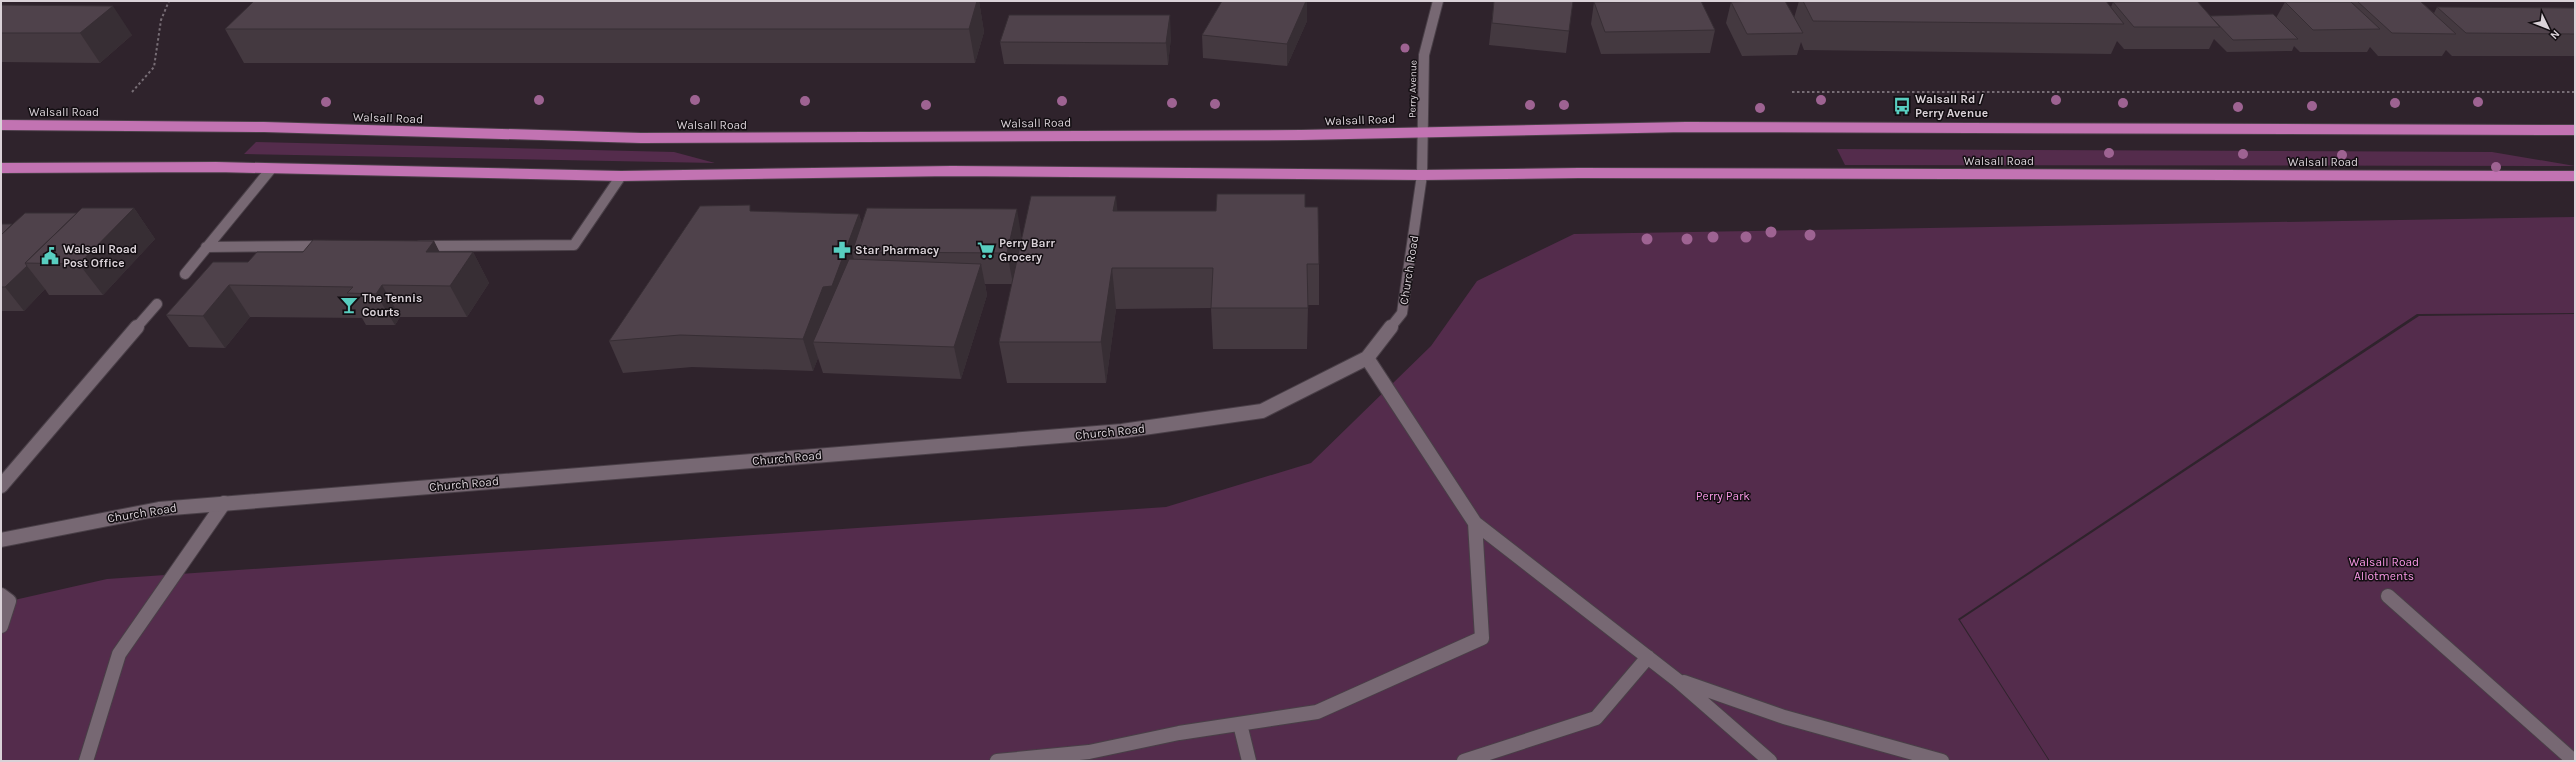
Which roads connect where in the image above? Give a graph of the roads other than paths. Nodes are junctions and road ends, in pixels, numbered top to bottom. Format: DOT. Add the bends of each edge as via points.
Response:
graph roads {
  1 [pos="1438,1"];
  2 [pos="1,125"];
  3 [pos="2575,130"];
  4 [pos="1423,131"];
  5 [pos="1,168"];
  6 [pos="271,169"];
  7 [pos="621,176"];
  8 [pos="1422,176"];
  9 [pos="2575,176"];
  10 [pos="332,246"];
  11 [pos="410,246"];
  12 [pos="206,247"];
  13 [pos="185,274"];
  14 [pos="157,304"];
  15 [pos="1366,358"];
  16 [pos="1,486"];
  17 [pos="224,503"];
  18 [pos="1475,523"];
  19 [pos="1,540"];
  20 [pos="1,595"];
  21 [pos="2388,596"];
  22 [pos="1,626"];
  23 [pos="1648,657"];
  24 [pos="1677,680"];
  25 [pos="1240,724"];
  26 [pos="86,761"];
  27 [pos="997,761"];
  28 [pos="1249,761"];
  29 [pos="1464,761"];
  30 [pos="1770,761"];
  31 [pos="1942,761"];
  32 [pos="2574,761"];
  1 -- 4 [label="street, Perry Avenue" via="1424,55"];
  2 -- 4 [label="highway, Walsall Road" via="105,125 642,138 1293,135"];
  3 -- 4 [label="highway, Walsall Road" via="1686,127"];
  4 -- 8 [label="street"];
  5 -- 6 [label="highway, Walsall Road"];
  6 -- 7 [label="highway, Walsall Road"];
  6 -- 12 [label="street"];
  7 -- 8 [label="highway, Walsall Road" via="952,170"];
  7 -- 11 [label="street" via="574,244"];
  8 -- 9 [label="highway, Walsall Road" via="1595,173"];
  8 -- 15 [label="street, Church Road" via="1402,313"];
  10 -- 12 [label="street"];
  12 -- 13 [label="street"];
  14 -- 16 [label="street"];
  15 -- 17 [label="street, Church Road" via="1262,411 1122,432"];
  15 -- 18 [label="street"];
  17 -- 19 [label="street, Church Road" via="159,508"];
  17 -- 26 [label="street" via="119,654"];
  18 -- 23 [label="street"];
  18 -- 25 [label="street" via="1482,638 1317,712"];
  20 -- 22 [label="street" via="9,601"];
  21 -- 32 [label="street"];
  23 -- 24 [label="street"];
  23 -- 29 [label="street" via="1596,718"];
  24 -- 30 [label="street"];
  24 -- 31 [label="street" via="1784,717"];
  25 -- 27 [label="street" via="1179,733 1089,752"];
  25 -- 28 [label="street"];
}
